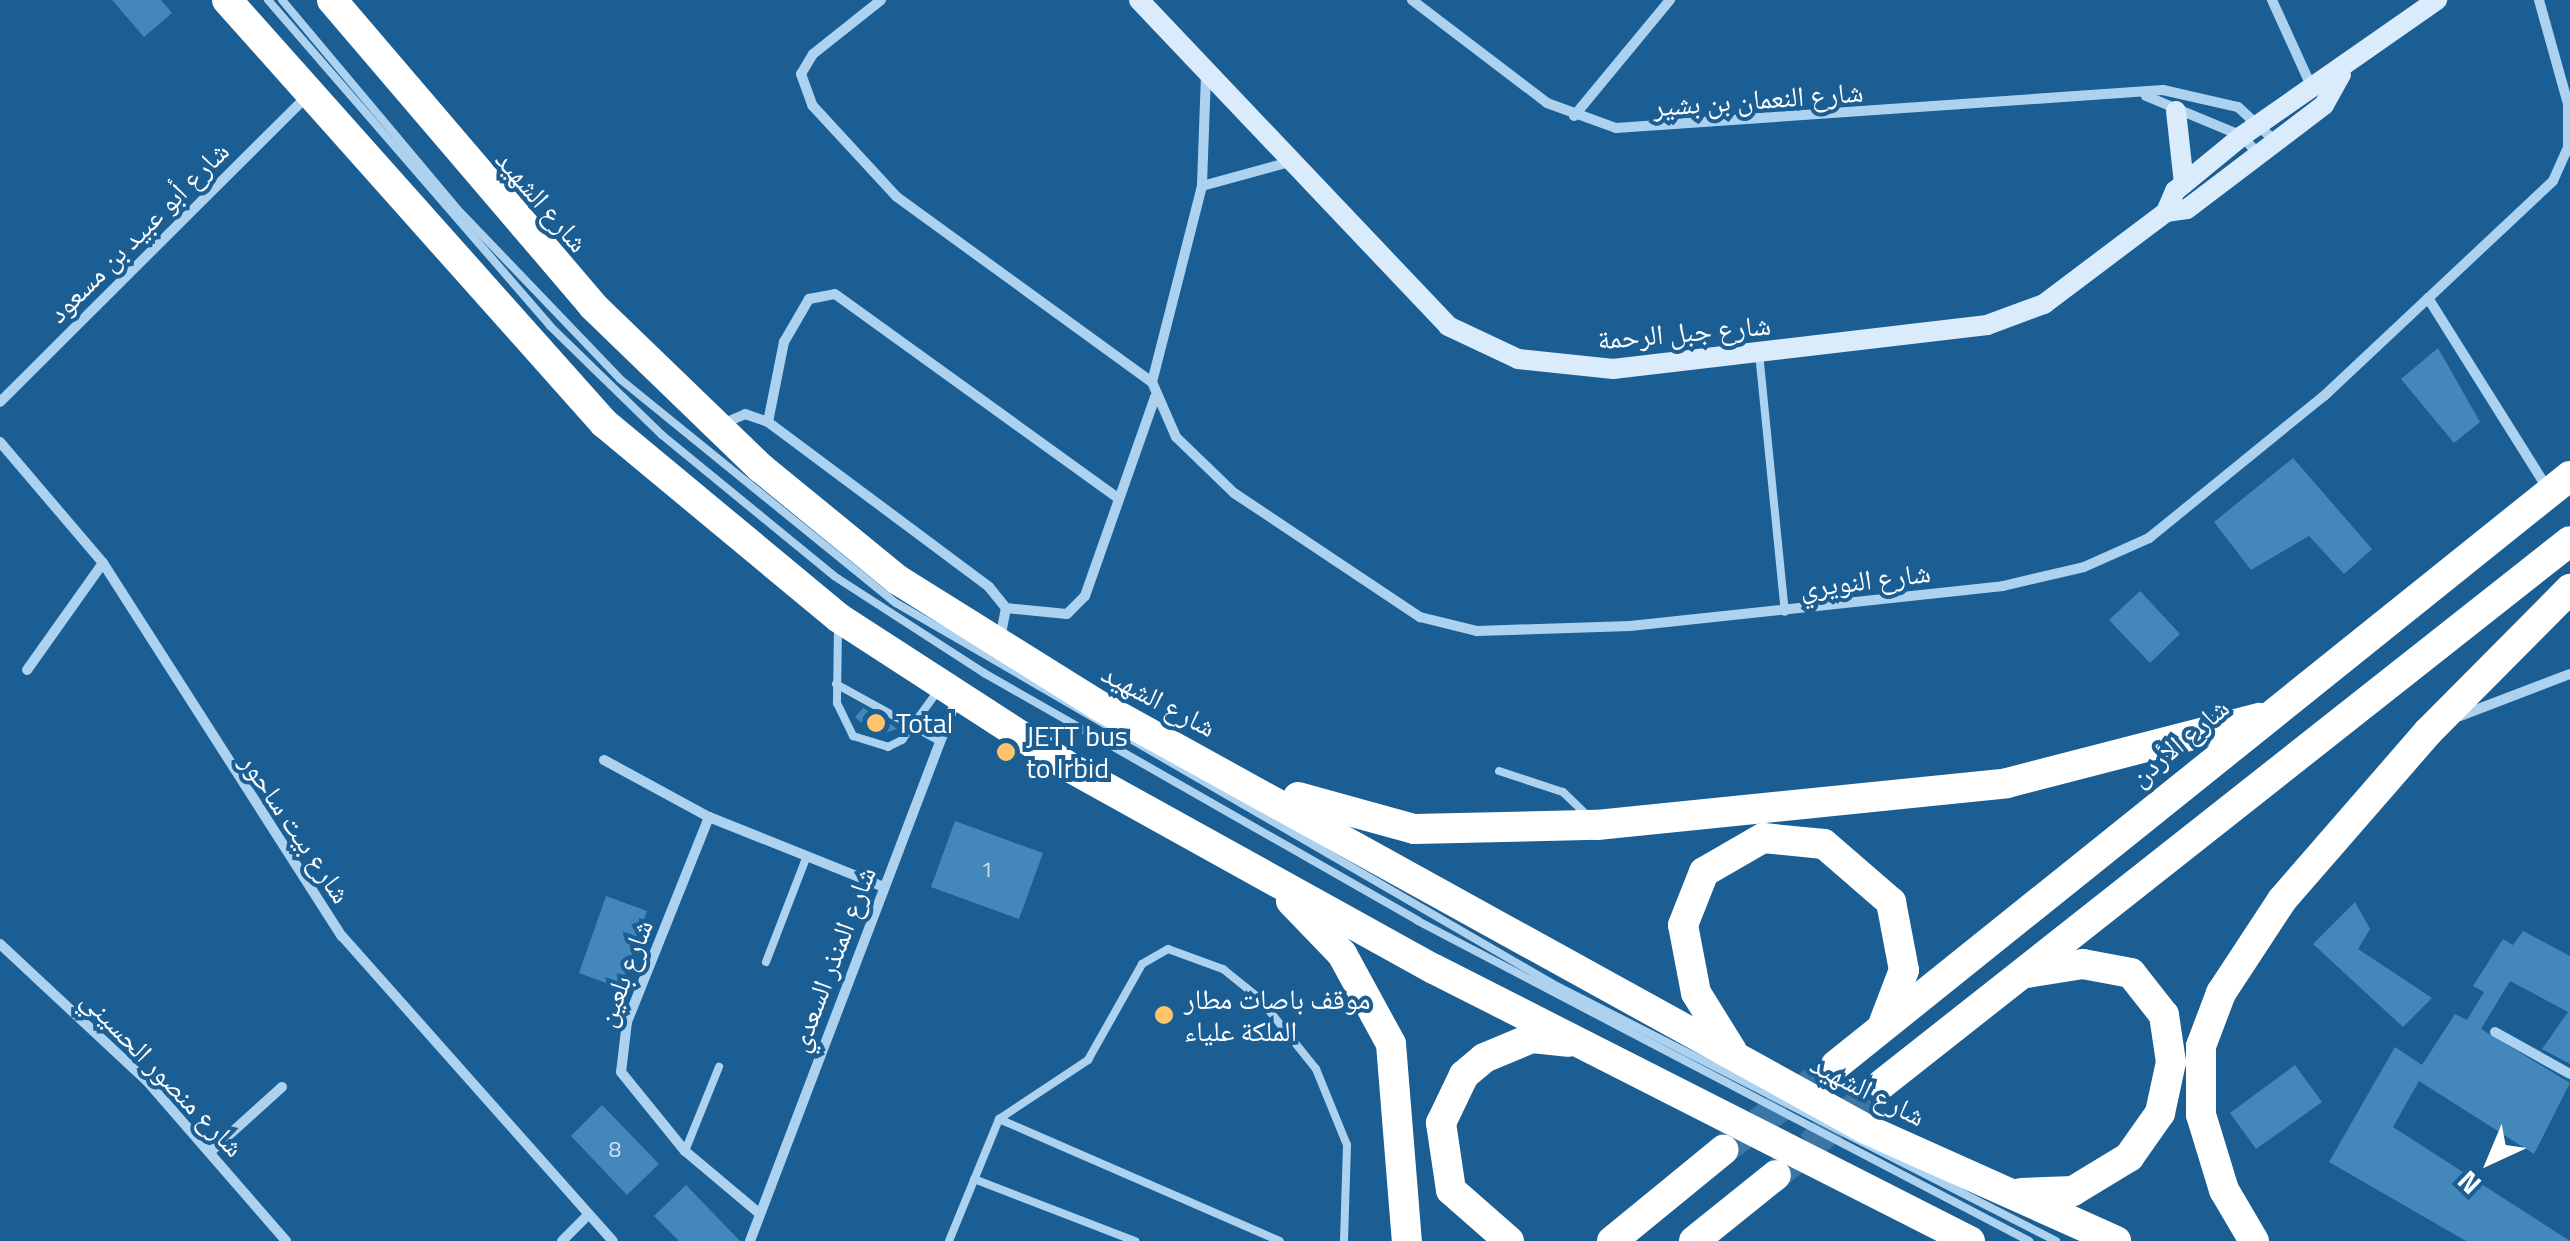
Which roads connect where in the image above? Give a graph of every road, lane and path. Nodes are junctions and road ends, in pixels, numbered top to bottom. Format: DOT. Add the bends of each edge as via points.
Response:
graph roads {
  1 [pos="228,0"];
  2 [pos="268,0"];
  3 [pos="282,0"];
  4 [pos="332,0"];
  5 [pos="881,0"];
  6 [pos="1139,0"];
  7 [pos="1412,0"];
  8 [pos="1670,0"];
  9 [pos="2272,0"];
  10 [pos="2436,0"];
  11 [pos="2539,0"];
  12 [pos="1206,72"];
  13 [pos="2341,74"];
  14 [pos="2309,85"];
  15 [pos="308,94"];
  16 [pos="2146,96"];
  17 [pos="2324,105"];
  18 [pos="2176,111"];
  19 [pos="1574,116"];
  20 [pos="2261,121"];
  21 [pos="2242,136"];
  22 [pos="2267,147"];
  23 [pos="1290,162"];
  24 [pos="2184,184"];
  25 [pos="1202,186"];
  26 [pos="2166,212"];
  27 [pos="2428,298"];
  28 [pos="1759,352"];
  29 [pos="1152,382"];
  30 [pos="1155,397"];
  31 [pos="0,402"];
  32 [pos="768,422"];
  33 [pos="718,427"];
  34 [pos="0,442"];
  35 [pos="2560,485"];
  36 [pos="1119,499"];
  37 [pos="2570,541"];
  38 [pos="103,563"];
  39 [pos="2570,590"];
  40 [pos="1006,608"];
  41 [pos="1785,612"];
  42 [pos="838,618"];
  43 [pos="997,645"];
  44 [pos="27,670"];
  45 [pos="2570,674"];
  46 [pos="836,684"];
  47 [pos="950,690"];
  48 [pos="2260,718"];
  49 [pos="915,728"];
  50 [pos="2428,732"];
  51 [pos="938,740"];
  52 [pos="604,760"];
  53 [pos="1499,771"];
  54 [pos="1249,783"];
  55 [pos="709,817"];
  56 [pos="1598,825"];
  57 [pos="1228,854"];
  58 [pos="808,856"];
  59 [pos="884,887"];
  60 [pos="0,944"];
  61 [pos="766,962"];
  62 [pos="2018,975"];
  63 [pos="1880,1030"];
  64 [pos="2495,1032"];
  65 [pos="1737,1058"];
  66 [pos="1836,1065"];
  67 [pos="718,1067"];
  68 [pos="1637,1068"];
  69 [pos="2570,1074"];
  70 [pos="1882,1084"];
  71 [pos="282,1087"];
  72 [pos="999,1119"];
  73 [pos="1723,1150"];
  74 [pos="686,1151"];
  75 [pos="210,1152"];
  76 [pos="1776,1175"];
  77 [pos="974,1179"];
  78 [pos="1986,1183"];
  79 [pos="1910,1210"];
  80 [pos="759,1214"];
  81 [pos="588,1215"];
  82 [pos="286,1241"];
  83 [pos="562,1241"];
  84 [pos="613,1241"];
  85 [pos="750,1241"];
  86 [pos="949,1241"];
  87 [pos="1135,1241"];
  88 [pos="1280,1241"];
  89 [pos="1344,1241"];
  90 [pos="1407,1241"];
  91 [pos="1509,1241"];
  92 [pos="1612,1241"];
  93 [pos="1694,1241"];
  94 [pos="1942,1241"];
  95 [pos="1970,1241"];
  96 [pos="2028,1241"];
  97 [pos="2056,1241"];
  98 [pos="2116,1241"];
  99 [pos="2254,1241"];
  1 -- 15 [label="highway"];
  2 -- 96 [label="lane" via="550,326 690,459 834,576 984,673 1418,921"];
  3 -- 97 [label="lane" via="461,212 607,367 750,493 896,603 1554,984"];
  4 -- 33 [label="highway, شارع الشهيد" via="554,264"];
  5 -- 29 [label="street" via="813,54 801,74 812,105 897,197"];
  6 -- 12 [label="street, شارع جبل الرحمة"];
  7 -- 19 [label="street, شارع النعمان بن بشير"];
  8 -- 19 [label="street"];
  9 -- 14 [label="street"];
  10 -- 13 [label="street, شارع جبل الرحمة"];
  11 -- 27 [label="street, شارع النويري" via="2568,104 2562,168"];
  12 -- 23 [label="street, شارع جبل الرحمة"];
  12 -- 25 [label="street, شارع النويري"];
  13 -- 14 [label="street, شارع جبل الرحمة"];
  13 -- 17 [label="street, شارع جبل الرحمة"];
  14 -- 17 [label="street"];
  14 -- 20 [label="street, شارع جبل الرحمة"];
  15 -- 31 [label="street, شارع أبو عبيد بن مسعود"];
  15 -- 42 [label="highway" via="604,423"];
  16 -- 18 [label="street"];
  16 -- 19 [label="street, شارع النعمان بن بشير" via="1635,130"];
  16 -- 20 [label="street, شارع النعمان بن بشير" via="2202,95"];
  17 -- 22 [label="street, شارع جبل الرحمة"];
  18 -- 21 [label="street"];
  18 -- 24 [label="street"];
  20 -- 21 [label="street, شارع جبل الرحمة"];
  20 -- 22 [label="street"];
  21 -- 22 [label="street"];
  21 -- 24 [label="street, شارع جبل الرحمة"];
  22 -- 26 [label="street, شارع جبل الرحمة" via="2187,209"];
  23 -- 25 [label="street"];
  23 -- 28 [label="street, شارع جبل الرحمة" via="1416,300 1482,345 1534,362 1613,369"];
  24 -- 26 [label="street, شارع جبل الرحمة"];
  25 -- 29 [label="street, شارع النويري"];
  26 -- 28 [label="street, شارع جبل الرحمة" via="2067,289 2014,317"];
  27 -- 35 [label="street"];
  27 -- 41 [label="street, شارع النويري" via="2149,538 2084,567 2003,586"];
  28 -- 41 [label="lane"];
  29 -- 30 [label="street, شارع النويري"];
  30 -- 36 [label="street"];
  30 -- 41 [label="street, شارع النويري" via="1176,437 1234,492 1420,617 1520,632"];
  32 -- 33 [label="street" via="745,414"];
  32 -- 36 [label="street" via="784,342 809,299 834,294"];
  32 -- 40 [label="street"];
  33 -- 43 [label="highway, شارع الشهيد" via="851,544"];
  34 -- 38 [label="street, شارع بيت ساحور"];
  35 -- 48 [label="highway, شارع الأردن"];
  36 -- 40 [label="street" via="1078,606 1056,614"];
  37 -- 62 [label="highway"];
  38 -- 44 [label="street"];
  38 -- 81 [label="street, شارع بيت ساحور" via="342,936"];
  39 -- 50 [label="highway"];
  40 -- 43 [label="street"];
  42 -- 46 [label="lane"];
  42 -- 47 [label="highway"];
  43 -- 54 [label="highway, شارع الشهيد"];
  45 -- 50 [label="street"];
  46 -- 49 [label="lane"];
  46 -- 49 [label="lane" via="842,721 870,745 888,747"];
  47 -- 49 [label="lane"];
  47 -- 51 [label="street, شارع المنذر السعدي"];
  47 -- 57 [label="highway"];
  48 -- 56 [label="highway" via="2007,783"];
  48 -- 63 [label="highway, شارع الأردن"];
  49 -- 51 [label="lane"];
  50 -- 99 [label="highway" via="2263,923 2212,1014 2202,1046 2202,1115 2224,1190"];
  51 -- 59 [label="street, شارع المنذر السعدي"];
  52 -- 55 [label="street"];
  53 -- 56 [label="lane" via="1563,792"];
  54 -- 56 [label="highway" via="1414,829"];
  54 -- 65 [label="highway, شارع الشهيد"];
  55 -- 58 [label="street"];
  55 -- 74 [label="street, شارع بلعين" via="620,1050 627,1085"];
  57 -- 68 [label="highway"];
  57 -- 90 [label="highway" via="1331,942 1391,1044"];
  58 -- 59 [label="street"];
  58 -- 61 [label="lane"];
  59 -- 80 [label="street, شارع المنذر السعدي"];
  60 -- 75 [label="street, شارع منصور الحسيني"];
  62 -- 70 [label="highway"];
  62 -- 78 [label="highway" via="2083,964 2131,973 2164,1015 2171,1062 2148,1134 2100,1178 2050,1196"];
  63 -- 65 [label="highway" via="1904,970 1891,902 1868,874 1824,844 1763,838 1704,872 1682,925 1696,993"];
  63 -- 66 [label="highway, شارع الأردن"];
  64 -- 69 [label="street"];
  65 -- 78 [label="highway, شارع الشهيد"];
  67 -- 74 [label="lane"];
  68 -- 79 [label="highway"];
  68 -- 91 [label="highway" via="1588,1046 1532,1038 1464,1075 1441,1123 1444,1172 1466,1213"];
  71 -- 75 [label="street"];
  72 -- 77 [label="lane"];
  72 -- 88 [label="lane"];
  72 -- 89 [label="lane" via="1088,1060 1142,964 1184,949 1259,998 1316,1069 1347,1145"];
  73 -- 92 [label="highway"];
  74 -- 80 [label="street, شارع بلعين"];
  75 -- 82 [label="street, شارع منصور الحسيني"];
  76 -- 93 [label="highway"];
  77 -- 86 [label="lane"];
  77 -- 87 [label="lane"];
  78 -- 98 [label="highway, شارع الشهيد"];
  79 -- 94 [label="highway"];
  79 -- 95 [label="highway"];
  80 -- 85 [label="street, شارع المنذر السعدي"];
  81 -- 83 [label="street"];
  81 -- 84 [label="street, شارع بيت ساحور"];
}
